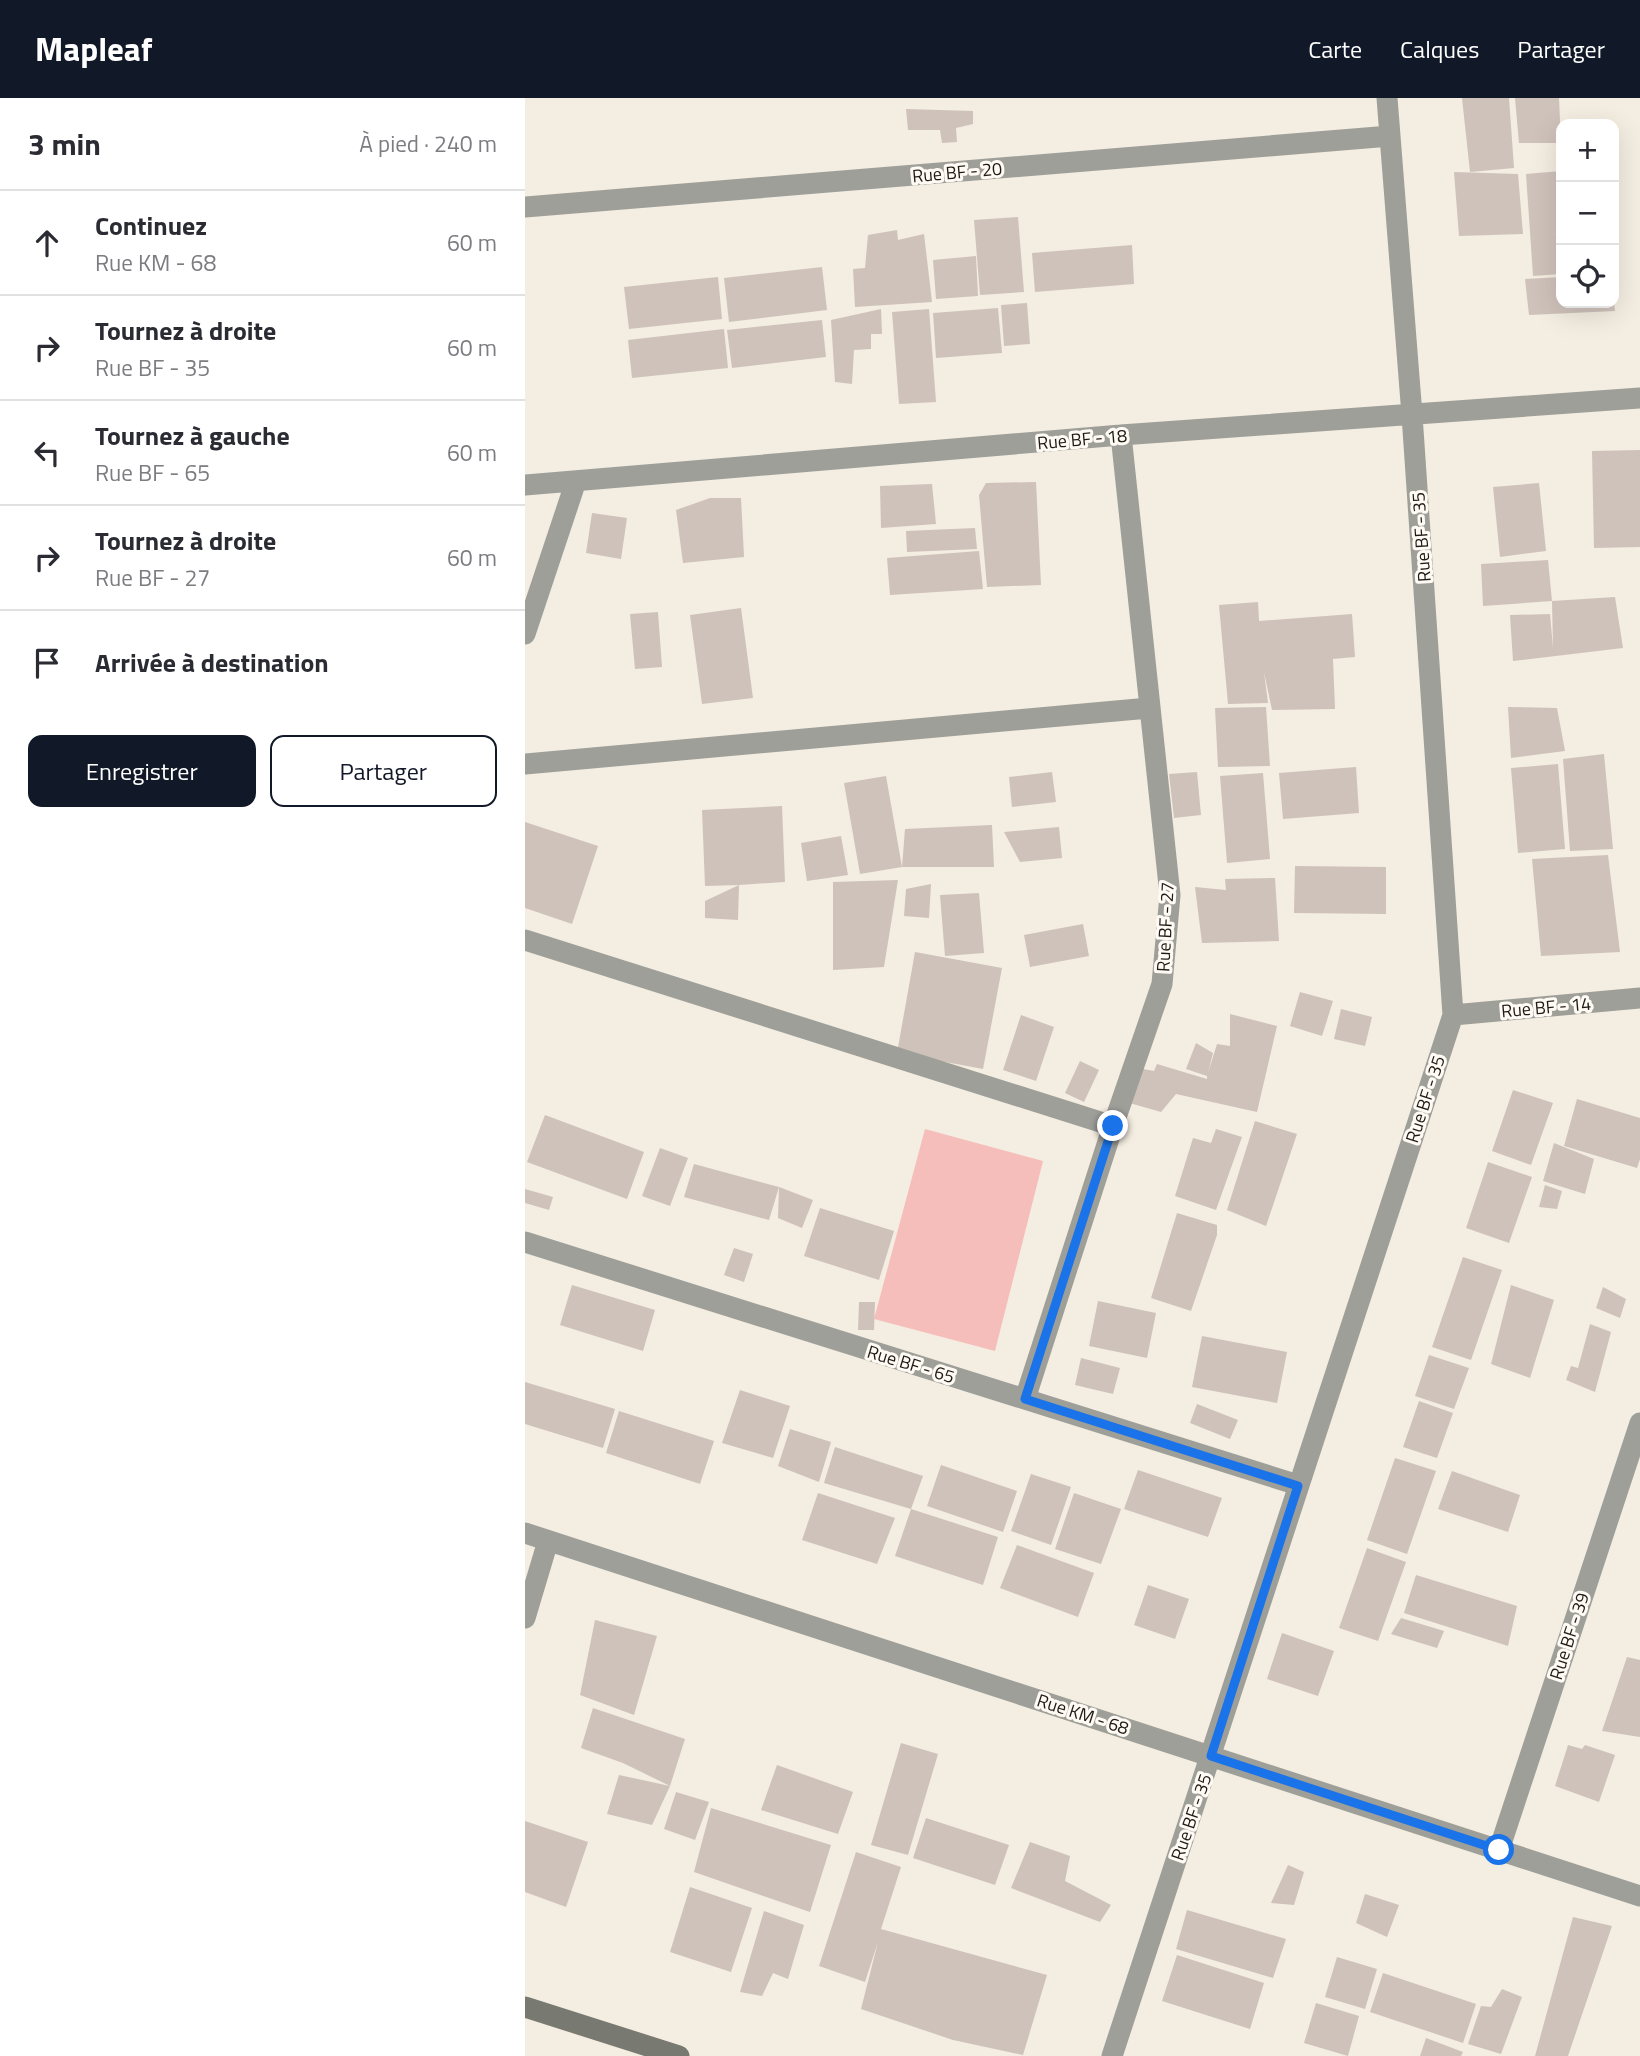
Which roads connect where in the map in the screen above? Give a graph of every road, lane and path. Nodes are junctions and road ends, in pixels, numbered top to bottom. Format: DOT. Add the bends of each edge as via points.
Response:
graph roads {
  1 [pos="1387,98"];
  2 [pos="1390,136"];
  3 [pos="525,207"];
  4 [pos="1640,398"];
  5 [pos="1412,415"];
  6 [pos="1121,435"];
  7 [pos="576,481"];
  8 [pos="525,485"];
  9 [pos="525,634"];
  10 [pos="1149,708"];
  11 [pos="525,764"];
  12 [pos="525,940"];
  13 [pos="1640,998"];
  14 [pos="1453,1015"];
  15 [pos="1113,1126"];
  16 [pos="525,1242"];
  17 [pos="1025,1399"];
  18 [pos="1640,1423"];
  19 [pos="1298,1486"];
  20 [pos="525,1533"];
  21 [pos="548,1541"];
  22 [pos="525,1618"];
  23 [pos="1211,1756"];
  24 [pos="1499,1850"];
  25 [pos="1640,1896"];
  26 [pos="525,2007"];
  27 [pos="679,2056"];
  28 [pos="1112,2056"];
  1 -- 2 [label="street, Rue BF - 35"];
  2 -- 3 [label="street, Rue BF - 20"];
  2 -- 5 [label="street, Rue BF - 35"];
  4 -- 5 [label="street, Rue BF - 18"];
  5 -- 6 [label="street, Rue BF - 18"];
  5 -- 14 [label="street, Rue BF - 35"];
  6 -- 7 [label="street, Rue BF - 18"];
  6 -- 10 [label="street, Rue BF - 27"];
  7 -- 8 [label="street, Rue BF - 18"];
  7 -- 9 [label="street"];
  10 -- 11 [label="street"];
  10 -- 15 [label="street, Rue BF - 27" via="1170,895 1162,984"];
  12 -- 15 [label="street"];
  13 -- 14 [label="street, Rue BF - 14"];
  14 -- 19 [label="street, Rue BF - 35"];
  15 -- 17 [label="street, Rue BF - 27"];
  16 -- 17 [label="street, Rue BF - 65"];
  17 -- 19 [label="street, Rue BF - 65"];
  18 -- 24 [label="street, Rue BF - 39"];
  19 -- 23 [label="street, Rue BF - 35"];
  20 -- 21 [label="street, Rue KM - 68"];
  21 -- 22 [label="street"];
  21 -- 23 [label="street, Rue KM - 68"];
  23 -- 24 [label="street, Rue KM - 68"];
  23 -- 28 [label="street, Rue BF - 35"];
  24 -- 25 [label="street, Rue KM - 68"];
  26 -- 27 [label="street"];
}
